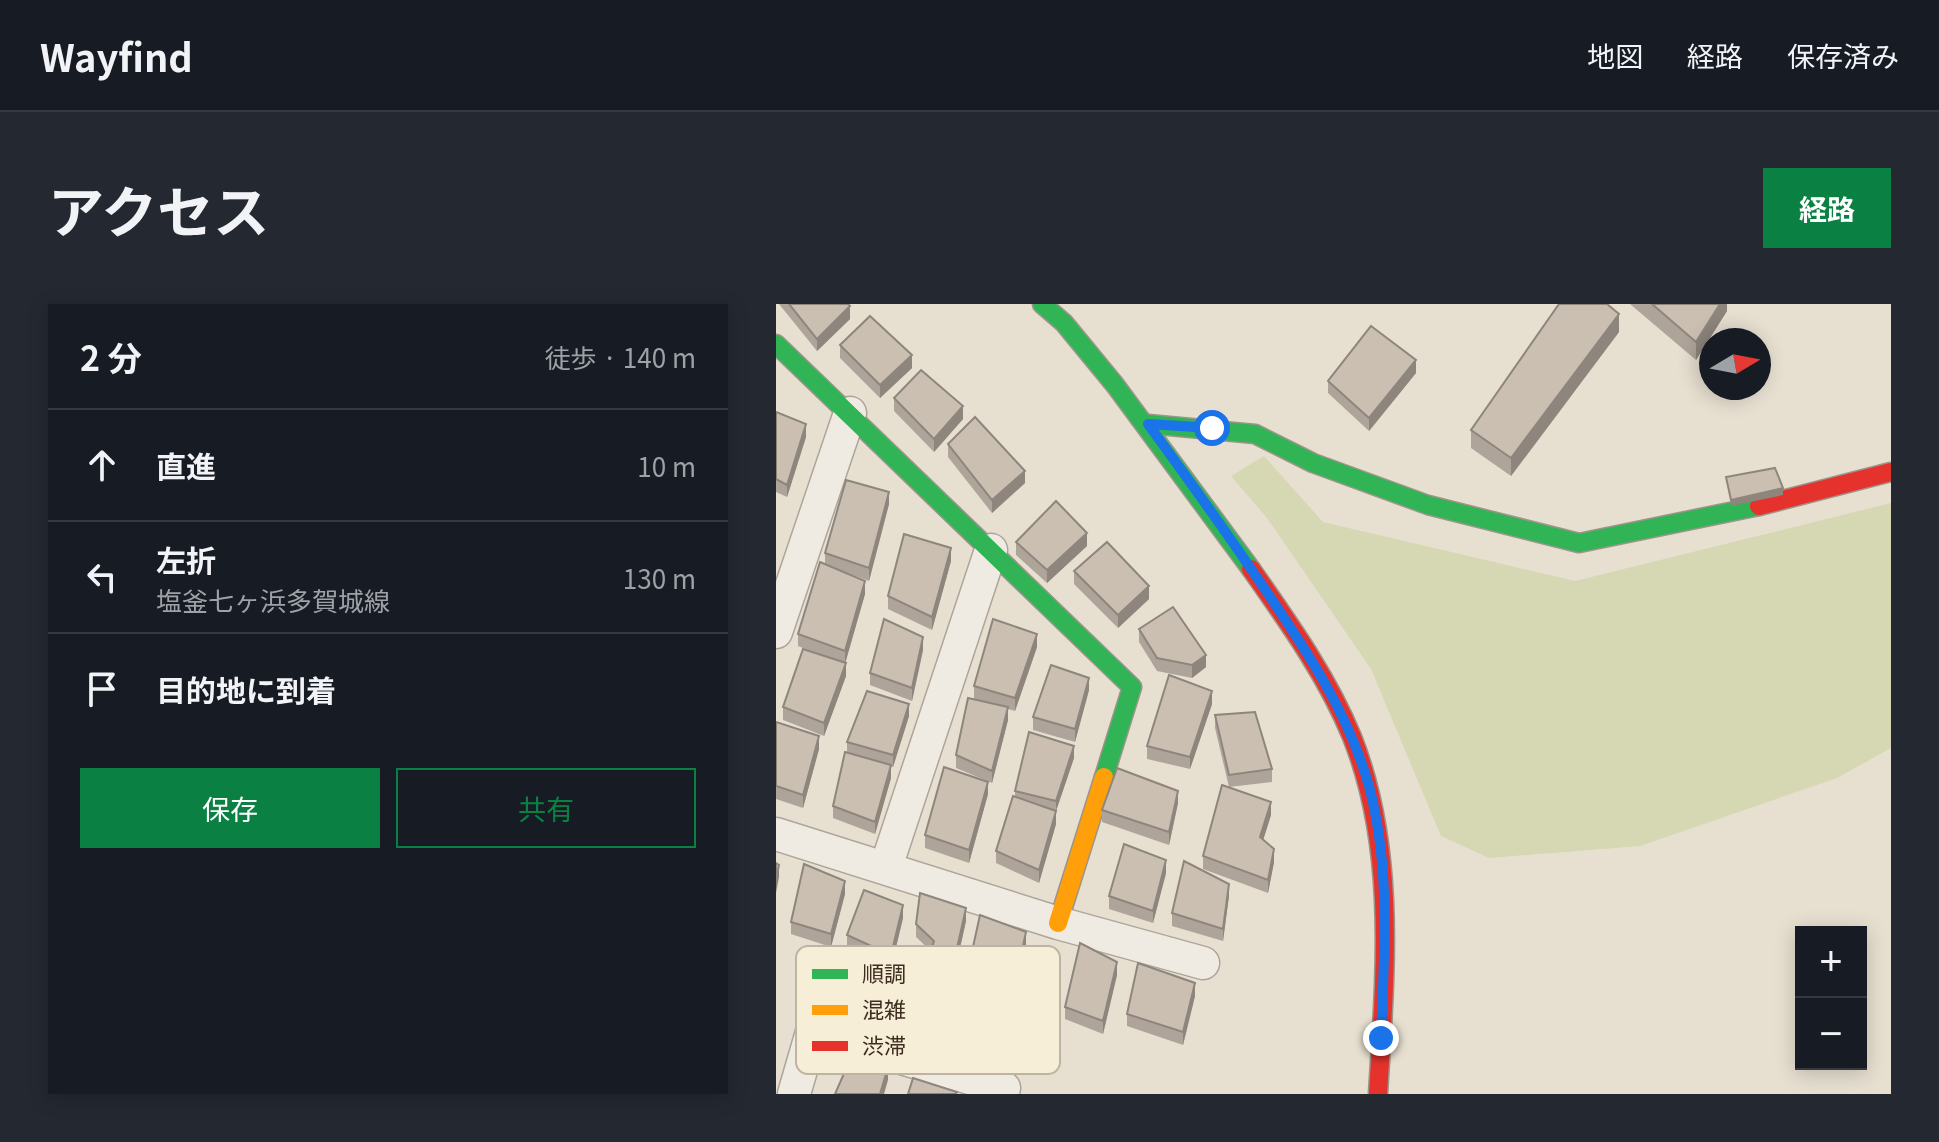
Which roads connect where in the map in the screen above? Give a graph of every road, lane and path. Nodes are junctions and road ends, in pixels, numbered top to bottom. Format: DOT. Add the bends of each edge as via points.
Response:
graph roads {
  1 [pos="1042,304"];
  2 [pos="776,344"];
  3 [pos="850,413"];
  4 [pos="1148,424"];
  5 [pos="1891,472"];
  6 [pos="991,550"];
  7 [pos="776,632"];
  8 [pos="776,834"];
  9 [pos="886,867"];
  10 [pos="1058,923"];
  11 [pos="1203,963"];
  12 [pos="800,1074"];
  13 [pos="956,1074"];
  14 [pos="794,1094"];
  15 [pos="1002,1094"];
  16 [pos="1378,1094"];
  1 -- 4 [label="street"];
  2 -- 3 [label="street"];
  3 -- 6 [label="street"];
  3 -- 7 [label="street"];
  4 -- 5 [label="street" via="1255,434 1313,463 1428,505 1579,543 1785,501"];
  4 -- 16 [label="street" via="1297,635 1356,747 1370,790 1384,880"];
  6 -- 9 [label="street"];
  6 -- 10 [label="street" via="1132,687"];
  8 -- 9 [label="street"];
  9 -- 10 [label="street"];
  10 -- 11 [label="street"];
  12 -- 14 [label="street"];
  13 -- 15 [label="street" via="1004,1088"];
}
